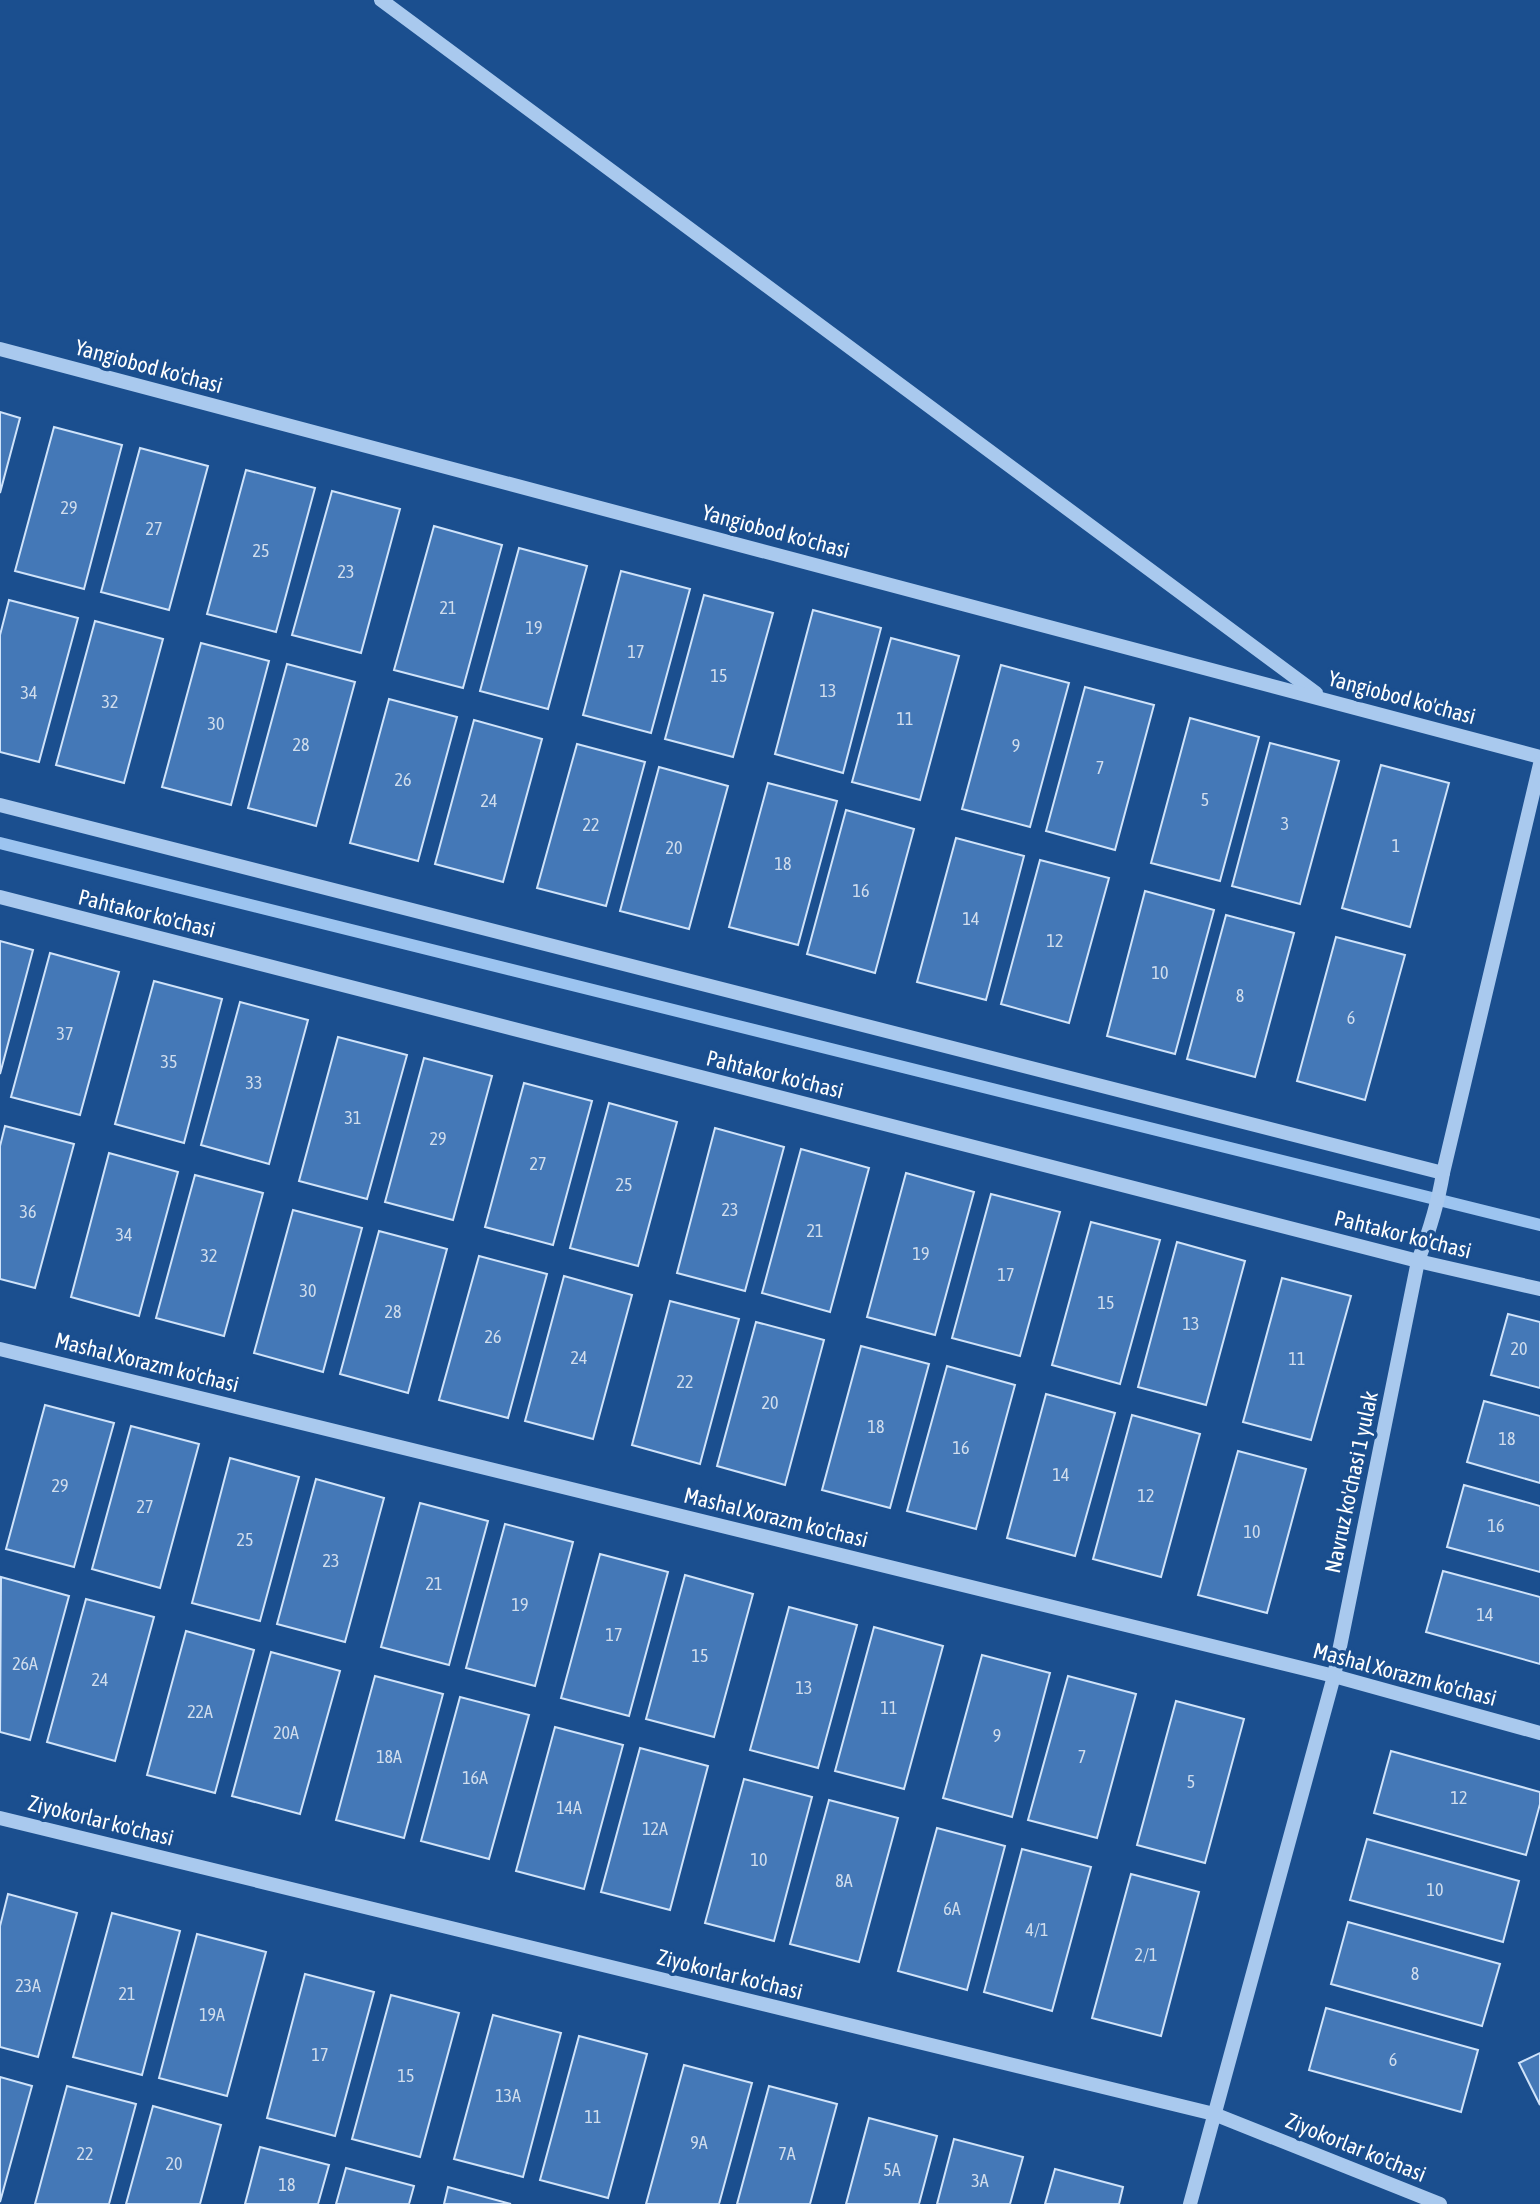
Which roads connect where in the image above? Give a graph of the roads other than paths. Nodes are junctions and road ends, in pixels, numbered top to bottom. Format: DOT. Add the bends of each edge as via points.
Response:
graph roads {
  1 [pos="381,0"];
  2 [pos="0,349"];
  3 [pos="1322,698"];
  4 [pos="1540,757"];
  5 [pos="1540,764"];
  6 [pos="0,805"];
  7 [pos="0,897"];
  8 [pos="1443,1173"];
  9 [pos="1418,1261"];
  10 [pos="1540,1289"];
  11 [pos="0,1349"];
  12 [pos="1334,1676"];
  13 [pos="1540,1733"];
  14 [pos="0,1818"];
  15 [pos="1214,2114"];
  16 [pos="1190,2204"];
  17 [pos="1440,2204"];
  1 -- 3 [label="street"];
  2 -- 3 [label="street, Yangiobod ko'chasi"];
  3 -- 4 [label="street, Yangiobod ko'chasi"];
  5 -- 8 [label="street, Navruz ko'chasi 1 yulak"];
  6 -- 8 [label="street"];
  7 -- 9 [label="street, Pahtakor ko'chasi"];
  8 -- 9 [label="street, Navruz ko'chasi 1 yulak"];
  9 -- 10 [label="street, Pahtakor ko'chasi"];
  9 -- 12 [label="street, Navruz ko'chasi 1 yulak"];
  11 -- 12 [label="street, Mashal Xorazm ko'chasi"];
  12 -- 13 [label="street, Mashal Xorazm ko'chasi"];
  12 -- 15 [label="street, Navruz ko'chasi 1 yulak"];
  14 -- 15 [label="street, Ziyokorlar ko'chasi"];
  15 -- 16 [label="street, Navruz ko'chasi 1 yulak"];
  15 -- 17 [label="street, Ziyokorlar ko'chasi"];
}
